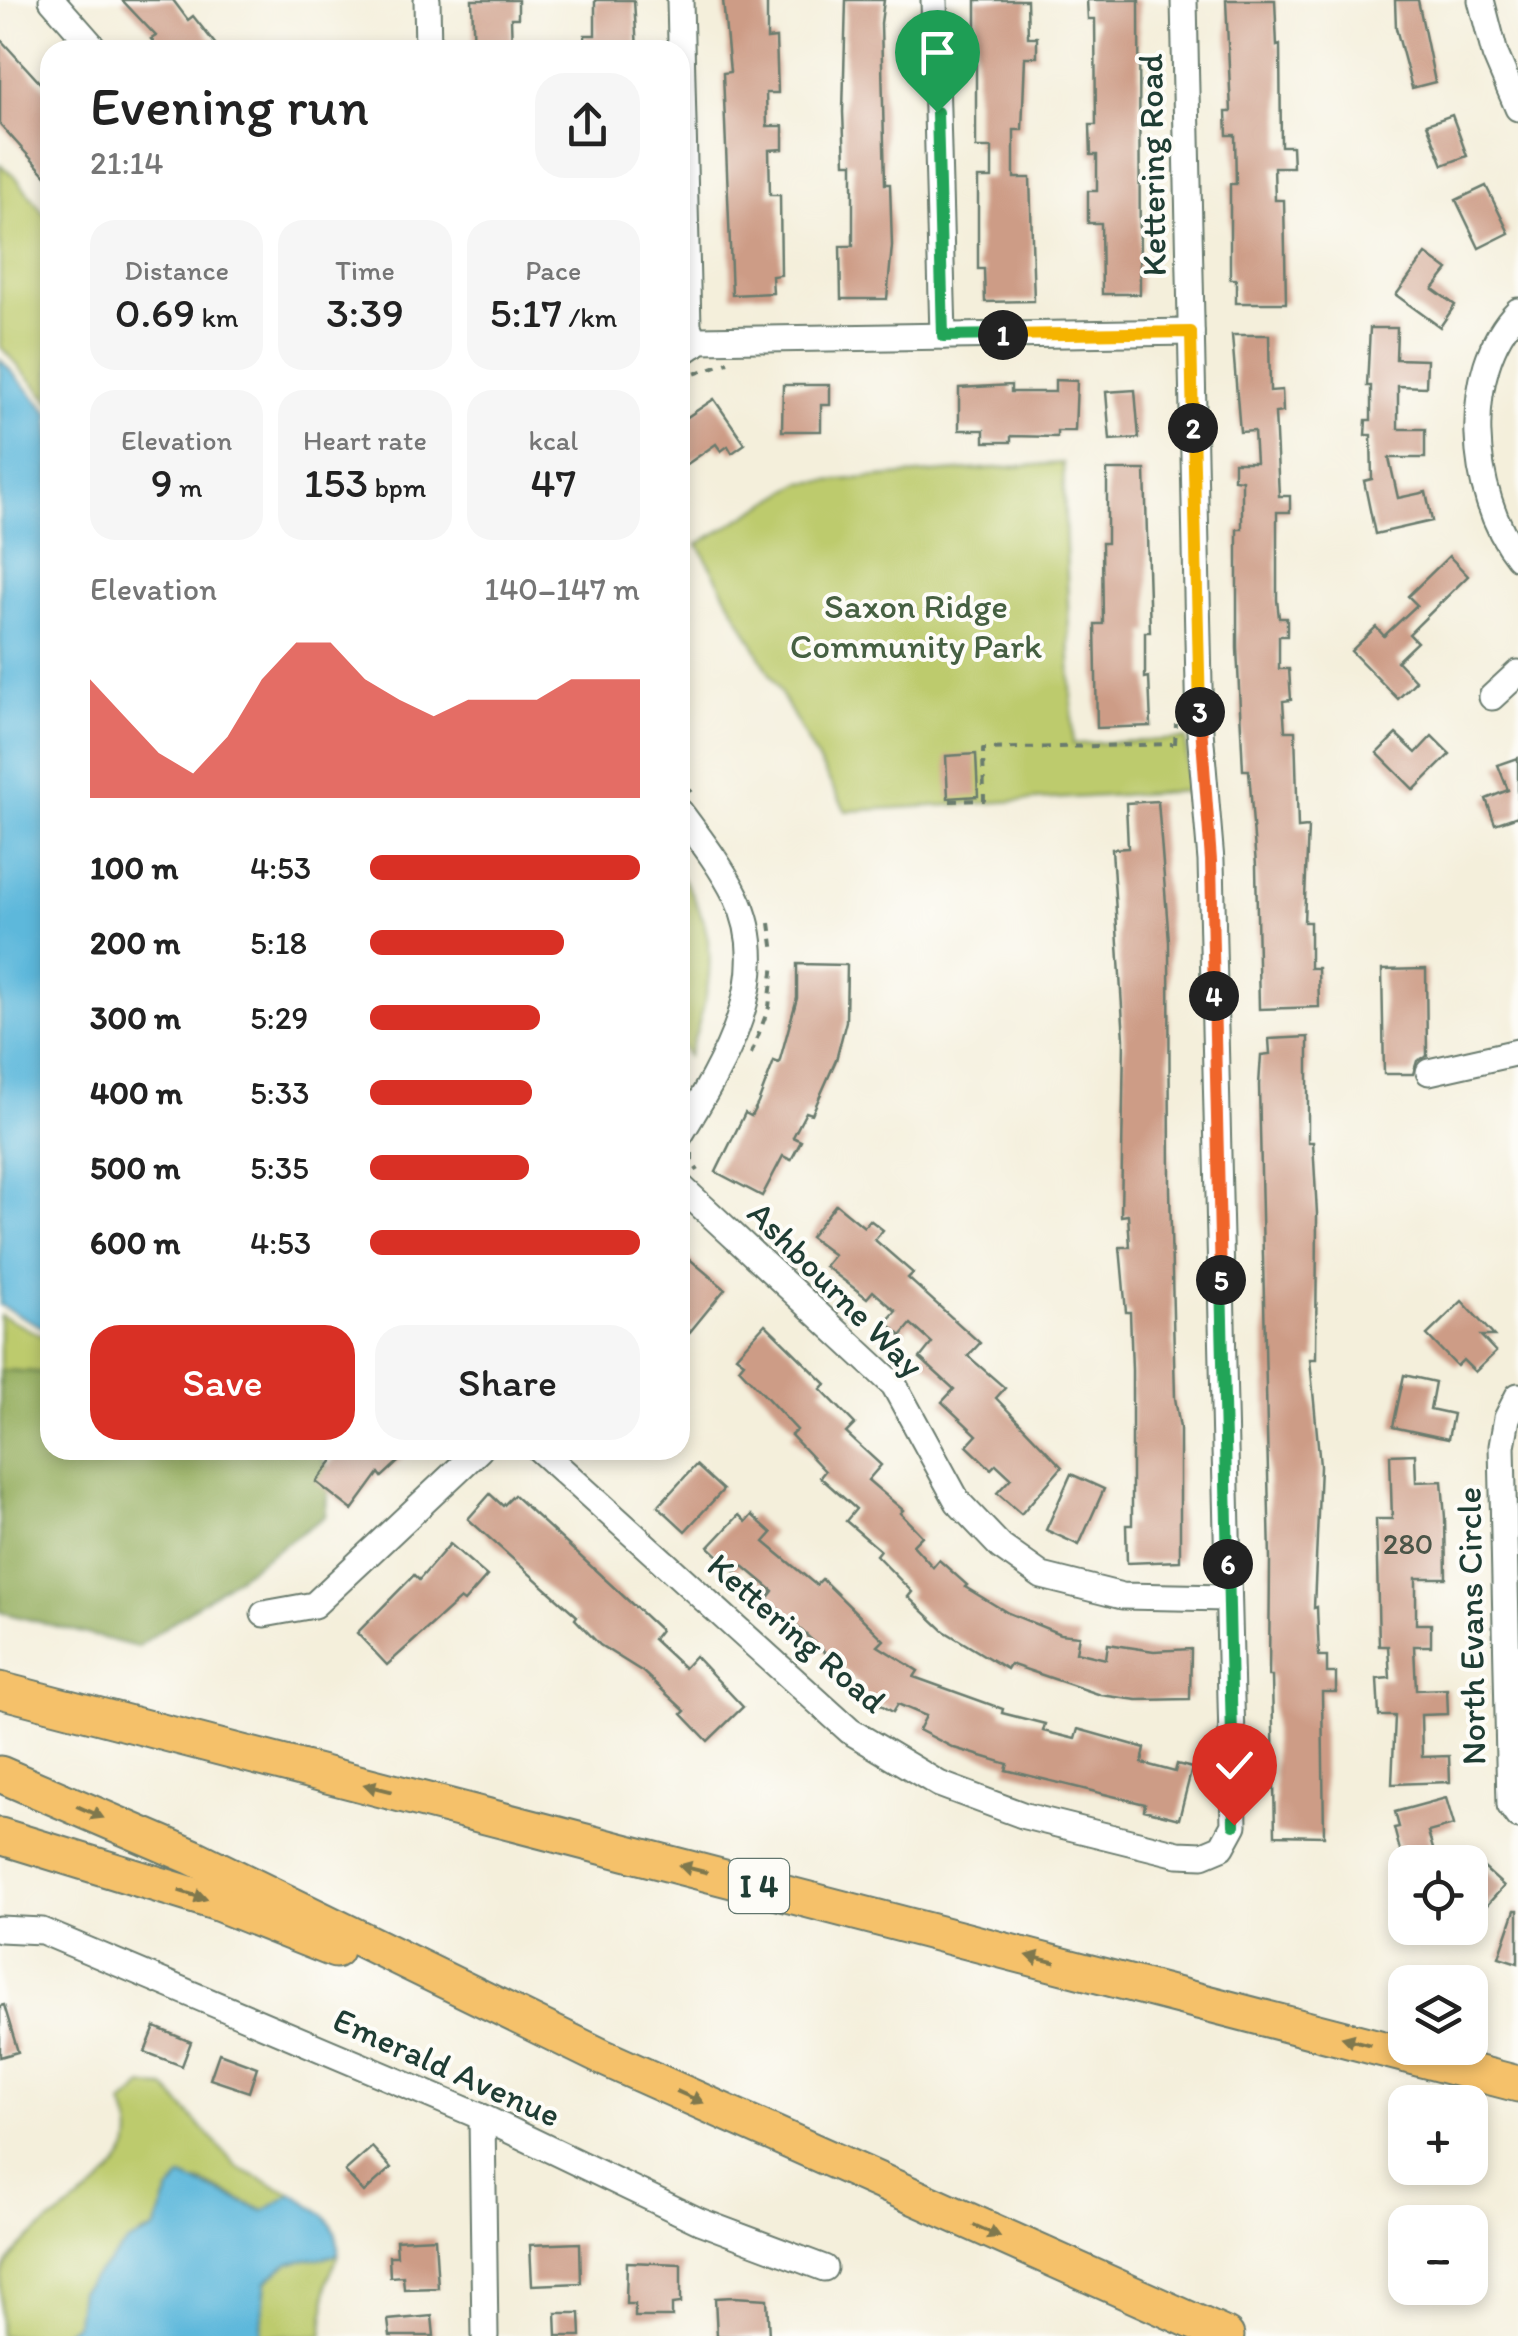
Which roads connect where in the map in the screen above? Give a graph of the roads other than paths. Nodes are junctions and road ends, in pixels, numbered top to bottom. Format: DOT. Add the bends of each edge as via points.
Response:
graph roads {
  1 [pos="52,0"];
  2 [pos="427,0"];
  3 [pos="680,0"];
  4 [pos="934,0"];
  5 [pos="1184,0"];
  6 [pos="1482,0"];
  7 [pos="87,40"];
  8 [pos="428,40"];
  9 [pos="681,40"];
  10 [pos="1518,108"];
  11 [pos="1518,310"];
  12 [pos="1191,332"];
  13 [pos="943,336"];
  14 [pos="690,347"];
  15 [pos="1518,557"];
  16 [pos="1518,673"];
  17 [pos="1492,697"];
  18 [pos="690,827"];
  19 [pos="1518,1052"];
  20 [pos="1430,1072"];
  21 [pos="690,1116"];
  22 [pos="690,1195"];
  23 [pos="1518,1396"];
  24 [pos="468,1460"];
  25 [pos="551,1460"];
  26 [pos="1228,1598"];
  27 [pos="264,1614"];
  28 [pos="0,1690"];
  29 [pos="0,1774"];
  30 [pos="1514,1810"];
  31 [pos="0,1836"];
  32 [pos="0,1929"];
  33 [pos="602,2058"];
  34 [pos="1518,2084"];
  35 [pos="482,2117"];
  36 [pos="824,2268"];
  37 [pos="485,2336"];
  38 [pos="1226,2336"];
  1 -- 7 [label="street"];
  2 -- 8 [label="street"];
  3 -- 9 [label="street"];
  4 -- 13 [label="street"];
  5 -- 12 [label="street, Kettering Road"];
  6 -- 10 [label="street"];
  11 -- 15 [label="street" via="1485,359 1480,386 1482,473 1496,530"];
  12 -- 13 [label="street"];
  12 -- 26 [label="street, Kettering Road"];
  13 -- 14 [label="street" via="700,340"];
  16 -- 17 [label="street"];
  18 -- 21 [label="street" via="737,898 749,948 747,1002"];
  19 -- 20 [label="street"];
  22 -- 26 [label="street, Ashbourne Way" via="894,1385 958,1502 1001,1548 1042,1576 1122,1596"];
  23 -- 30 [label="street, North Evans Circle" via="1502,1446"];
  24 -- 27 [label="street" via="314,1605"];
  25 -- 26 [label="street, Kettering Road" via="850,1732 939,1784 1025,1816 1178,1854 1203,1855 1222,1846 1234,1825"];
  34 -- 28 [label="highway, I 4, one-way"];
  29 -- 33 [label="highway, one-way" via="193,1858"];
  31 -- 33 [label="highway, one-way" via="215,1902"];
  32 -- 35 [label="street, Emerald Avenue" via="42,1931"];
  33 -- 38 [label="highway, one-way"];
  35 -- 36 [label="street, Emerald Avenue" via="699,2221"];
  35 -- 37 [label="street"];
}
